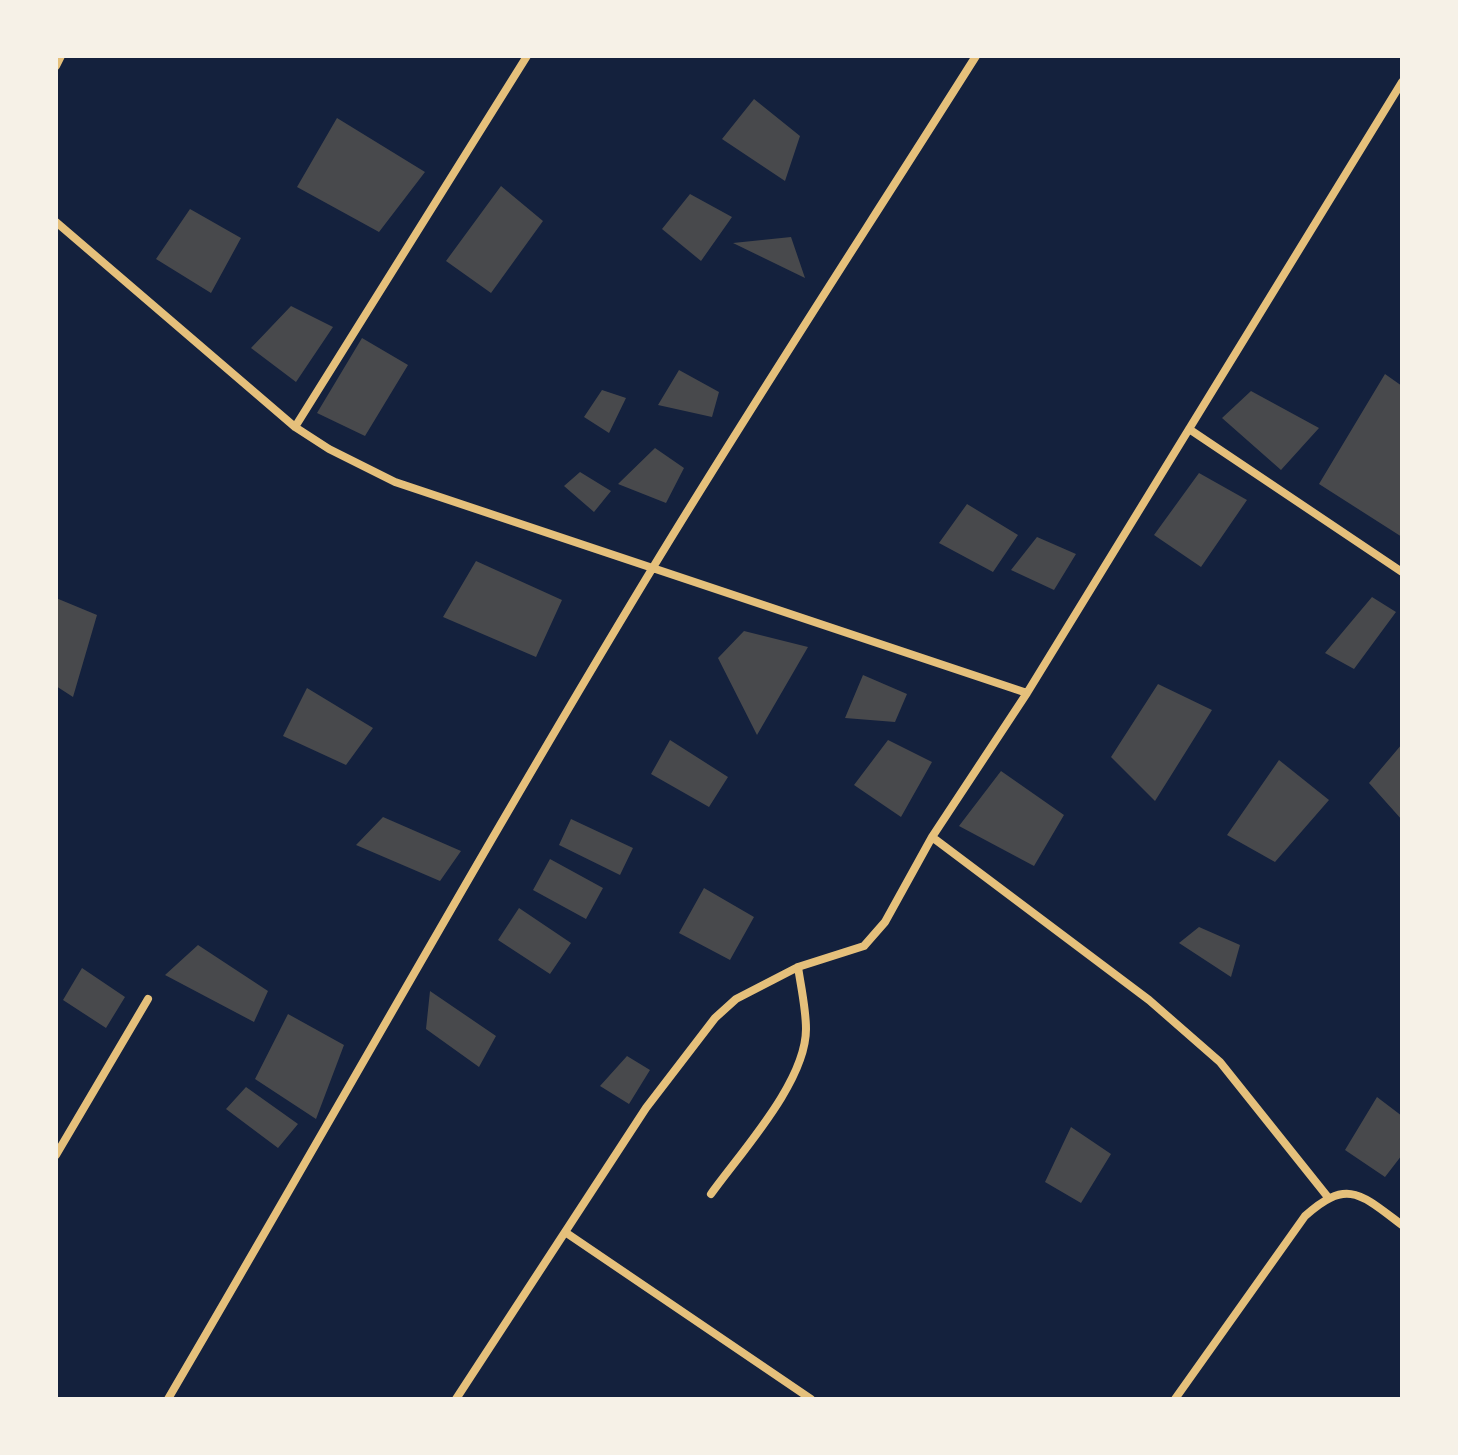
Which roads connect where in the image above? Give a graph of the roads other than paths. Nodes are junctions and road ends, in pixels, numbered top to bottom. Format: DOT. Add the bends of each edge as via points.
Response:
graph roads {
  1 [pos="61,56"];
  2 [pos="527,56"];
  3 [pos="976,56"];
  4 [pos="56,66"];
  5 [pos="1402,82"];
  6 [pos="56,222"];
  7 [pos="295,427"];
  8 [pos="1189,429"];
  9 [pos="652,568"];
  10 [pos="1402,572"];
  11 [pos="1027,693"];
  12 [pos="932,837"];
  13 [pos="798,967"];
  14 [pos="148,999"];
  15 [pos="56,1155"];
  16 [pos="711,1194"];
  17 [pos="1327,1196"];
  18 [pos="1402,1225"];
  19 [pos="565,1232"];
  20 [pos="168,1399"];
  21 [pos="457,1399"];
  22 [pos="811,1399"];
  23 [pos="1175,1399"];
  1 -- 4 [label="street"];
  2 -- 7 [label="street"];
  3 -- 9 [label="street"];
  5 -- 8 [label="street"];
  6 -- 7 [label="street"];
  7 -- 9 [label="street" via="395,482"];
  8 -- 10 [label="street"];
  8 -- 11 [label="street"];
  9 -- 11 [label="street"];
  9 -- 20 [label="street"];
  11 -- 12 [label="street"];
  12 -- 13 [label="street" via="885,922 864,946"];
  12 -- 17 [label="street" via="1149,1000 1220,1062"];
  13 -- 16 [label="street" via="806,1031 797,1064 782,1095"];
  13 -- 19 [label="street" via="736,999 715,1018 670,1074"];
  14 -- 15 [label="street"];
  17 -- 18 [label="street" via="1341,1191 1371,1202"];
  17 -- 23 [label="street" via="1305,1216"];
  19 -- 21 [label="street"];
  19 -- 22 [label="street"];
}
